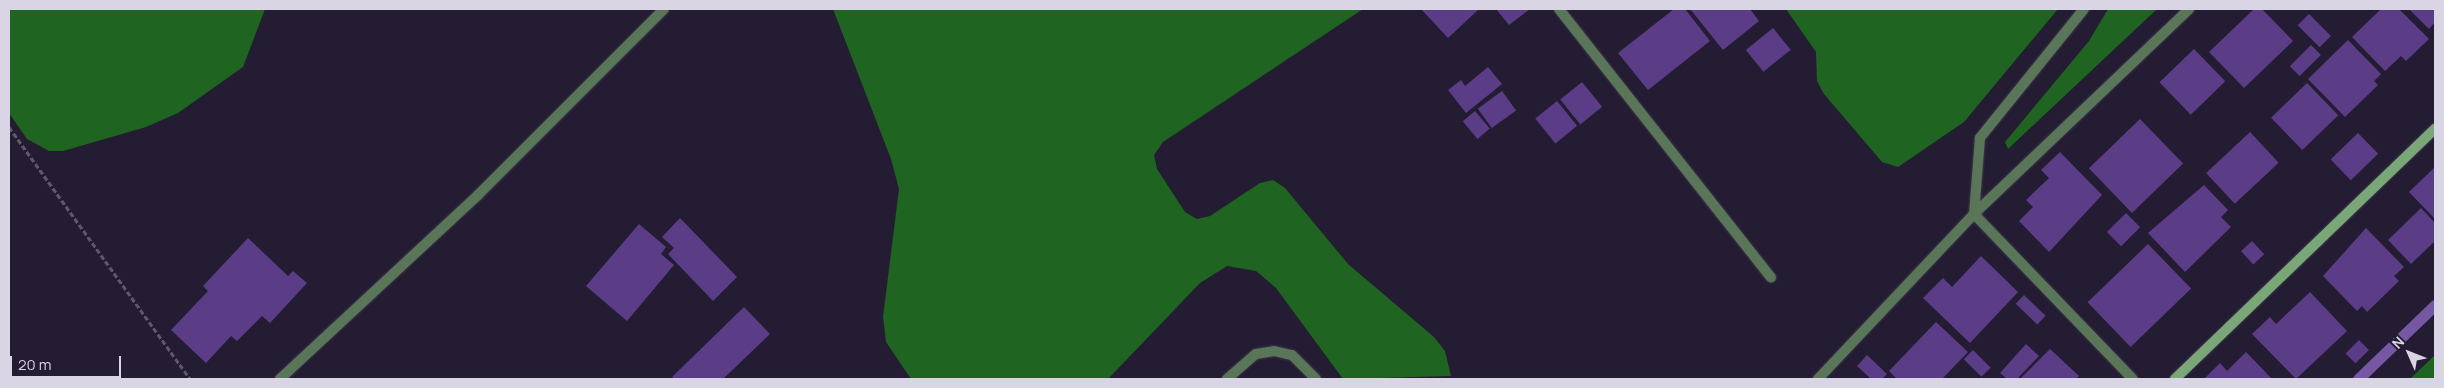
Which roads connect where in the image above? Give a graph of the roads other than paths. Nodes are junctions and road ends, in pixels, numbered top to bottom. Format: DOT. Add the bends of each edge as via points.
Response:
graph roads {
  1 [pos="664,9"];
  2 [pos="1559,9"];
  3 [pos="2084,9"];
  4 [pos="2189,9"];
  5 [pos="2435,129"];
  6 [pos="1974,214"];
  7 [pos="1771,277"];
  8 [pos="280,379"];
  9 [pos="1226,379"];
  10 [pos="1316,379"];
  11 [pos="1818,379"];
  12 [pos="2133,379"];
  13 [pos="2175,379"];
  1 -- 8 [label="street" via="478,195"];
  2 -- 7 [label="street"];
  3 -- 6 [label="street" via="1980,138"];
  4 -- 6 [label="street"];
  5 -- 13 [label="street"];
  6 -- 11 [label="street"];
  6 -- 12 [label="street"];
  9 -- 10 [label="street" via="1256,354 1274,351 1292,355"];
}
